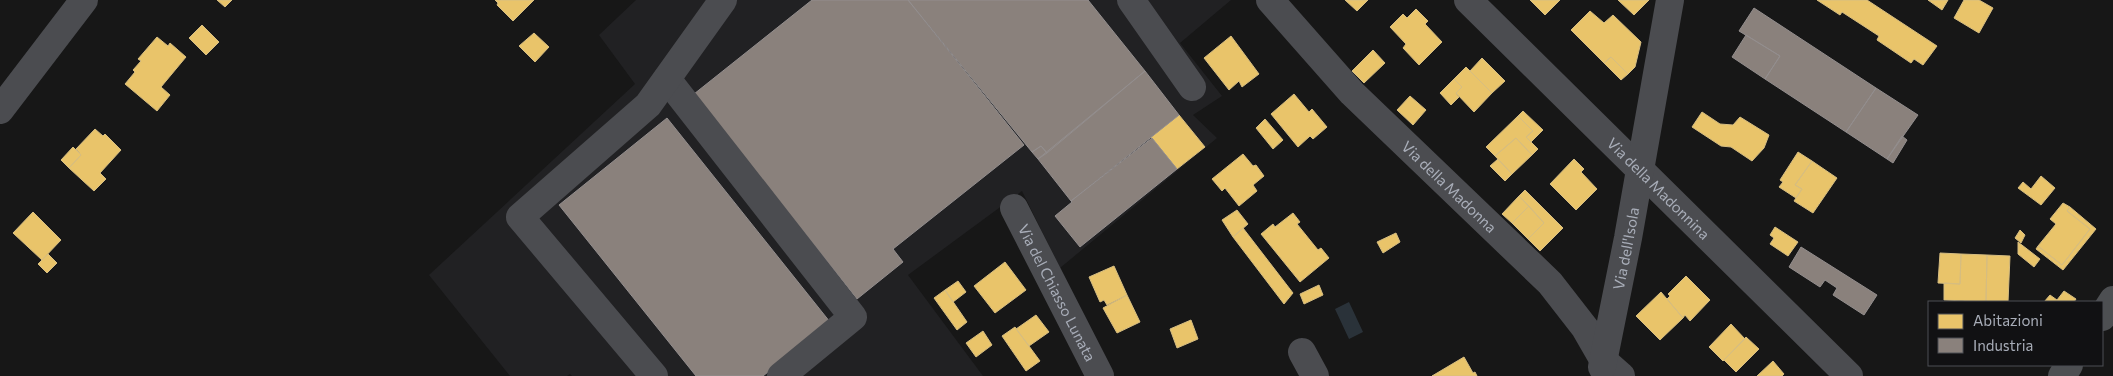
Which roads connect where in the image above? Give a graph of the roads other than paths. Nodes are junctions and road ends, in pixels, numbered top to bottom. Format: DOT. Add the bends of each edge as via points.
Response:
graph roads {
  1 [pos="84,0"];
  2 [pos="723,0"];
  3 [pos="1131,0"];
  4 [pos="1270,0"];
  5 [pos="1468,0"];
  6 [pos="1670,0"];
  7 [pos="667,79"];
  8 [pos="1192,87"];
  9 [pos="0,110"];
  10 [pos="1640,169"];
  11 [pos="1014,208"];
  12 [pos="2113,300"];
  13 [pos="2103,315"];
  14 [pos="1302,352"];
  15 [pos="1609,370"];
  16 [pos="654,376"];
  17 [pos="781,376"];
  18 [pos="1100,376"];
  19 [pos="1315,376"];
  20 [pos="1849,376"];
  1 -- 9 [label="street"];
  2 -- 7 [label="street"];
  3 -- 8 [label="street"];
  4 -- 15 [label="street, Via della Madonna" via="1352,93 1550,283 1585,328"];
  5 -- 10 [label="street, Via della Madonnina"];
  6 -- 10 [label="street, Via dell'Isola"];
  7 -- 16 [label="street" via="648,105 520,217"];
  7 -- 17 [label="street" via="854,317"];
  10 -- 15 [label="street, Via dell'Isola"];
  10 -- 20 [label="street, Via della Madonnina"];
  11 -- 18 [label="street, Via del Chiasso Lunata"];
  12 -- 13 [label="main road"];
  14 -- 19 [label="street"];
}
